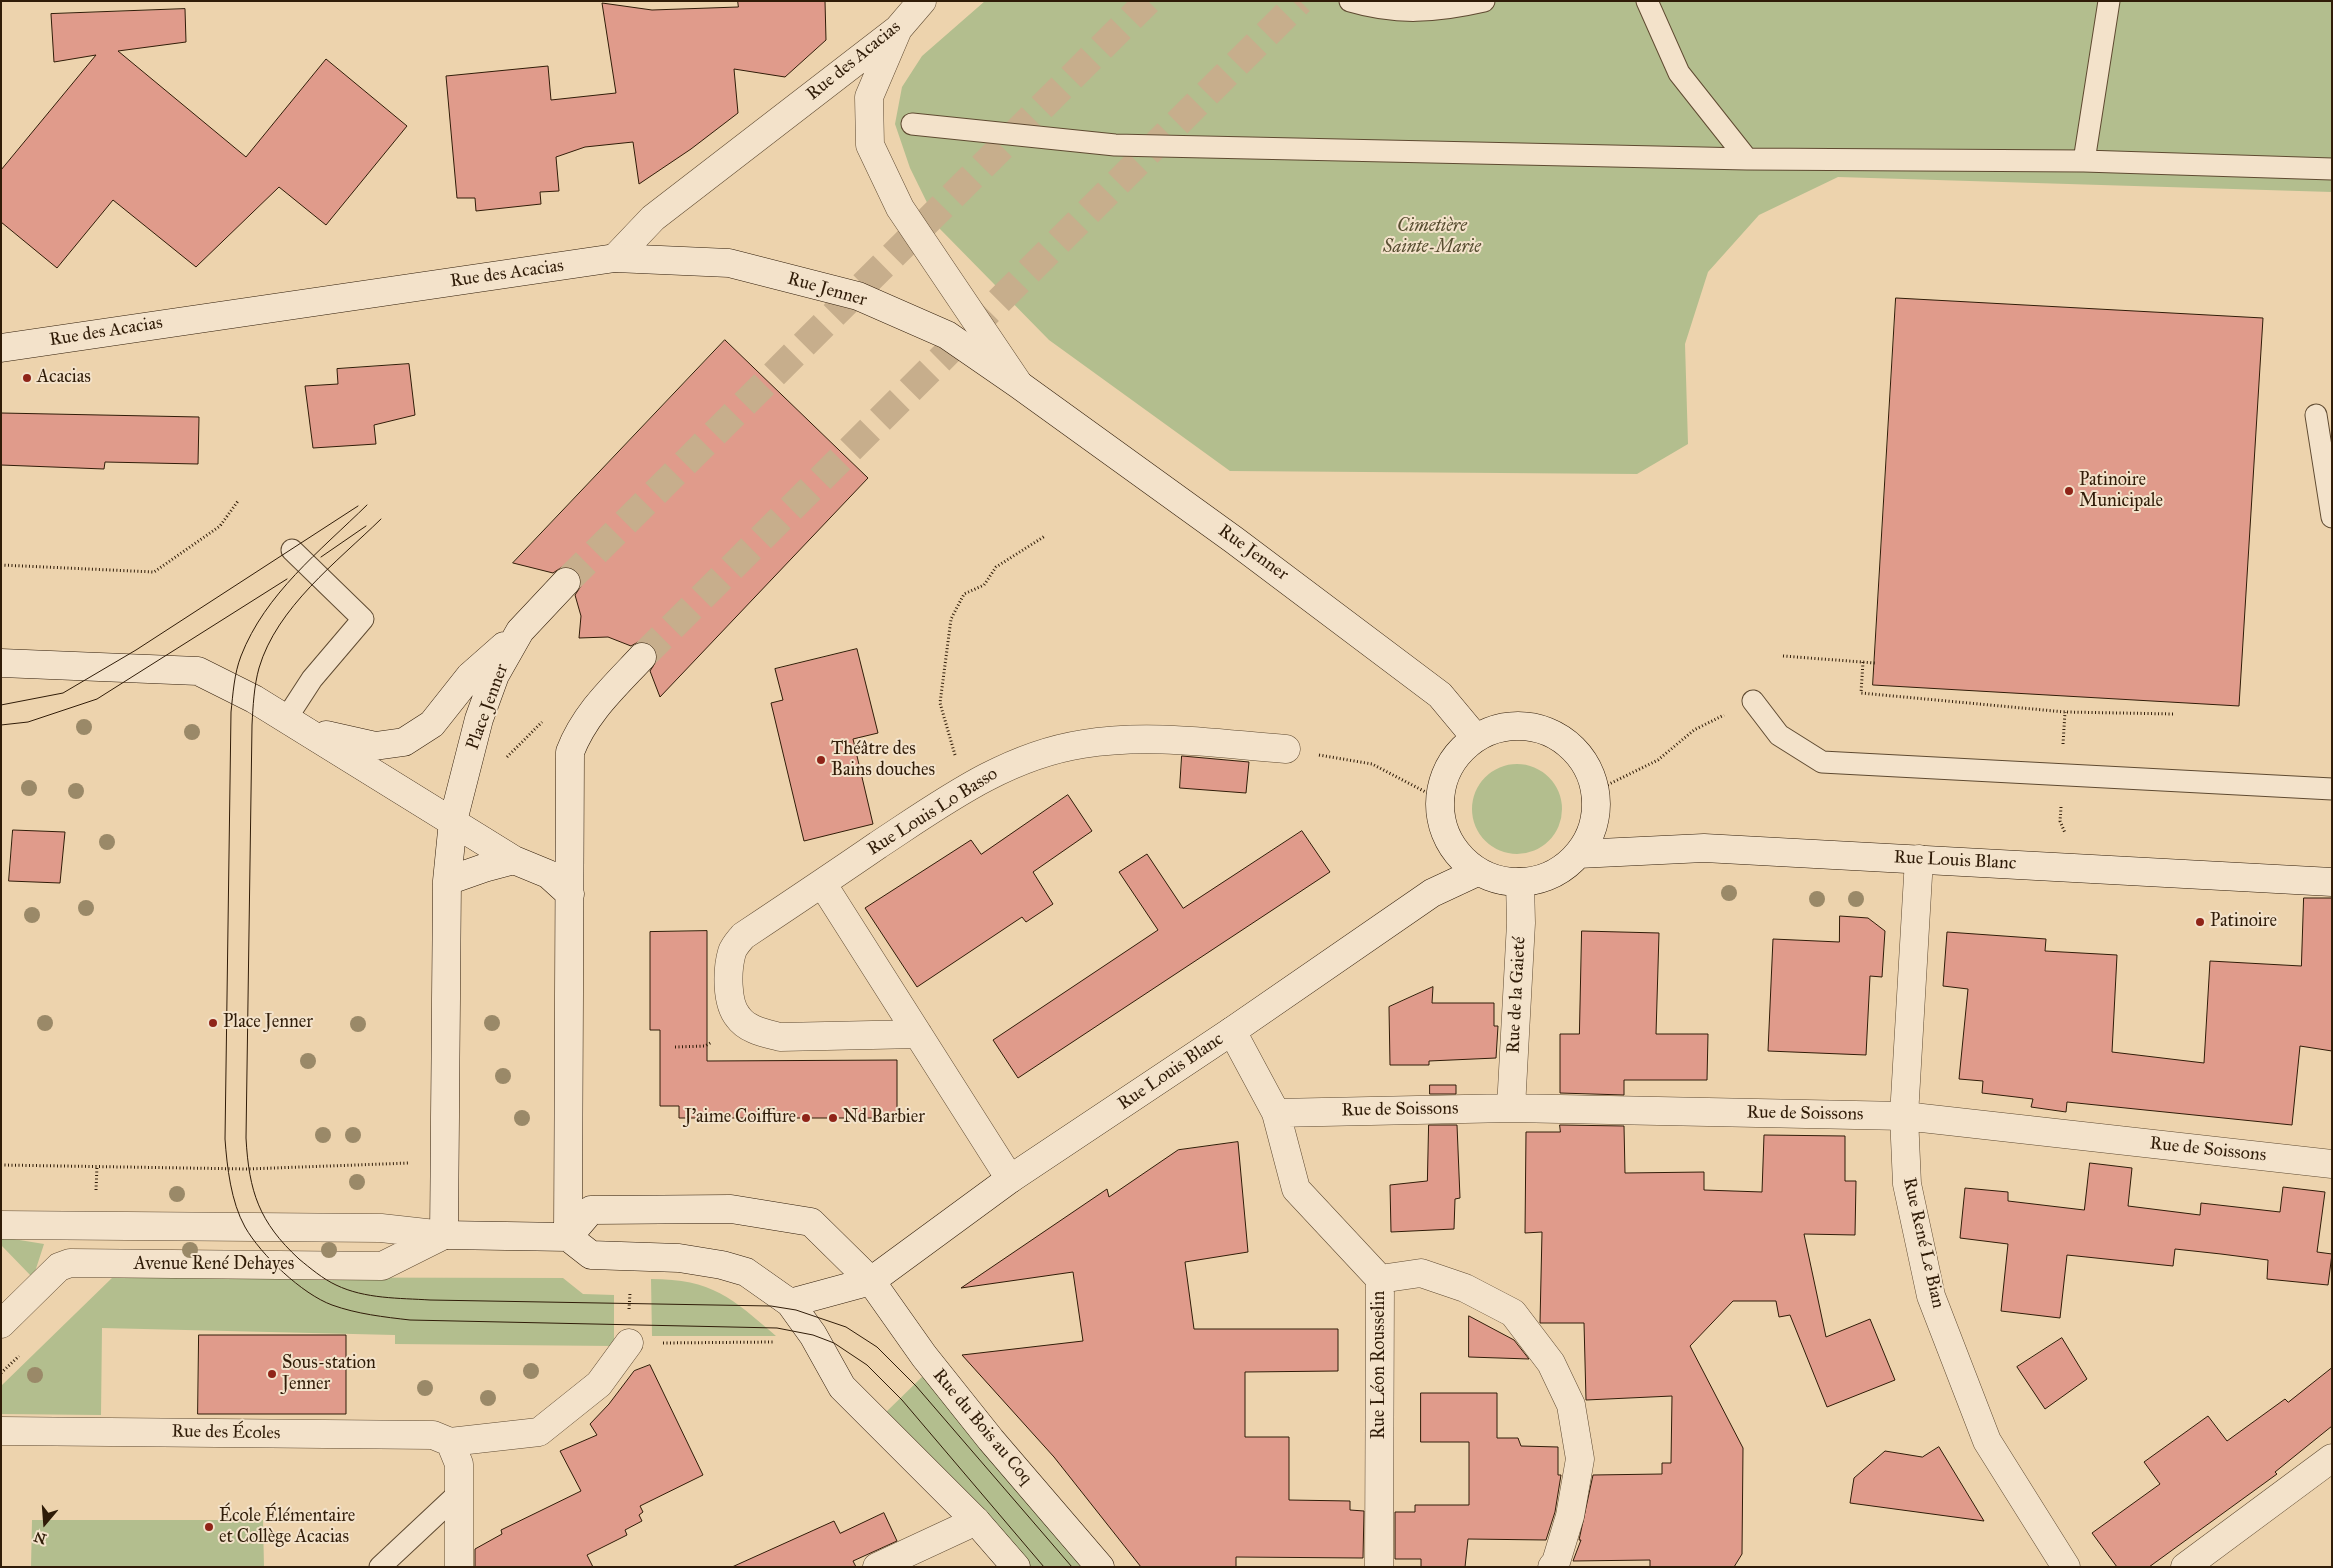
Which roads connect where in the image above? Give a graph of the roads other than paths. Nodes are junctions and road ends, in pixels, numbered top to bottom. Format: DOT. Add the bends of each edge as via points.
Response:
graph roads {
  1 [pos="922,1"];
  2 [pos="1350,1"];
  3 [pos="1484,1"];
  4 [pos="1647,1"];
  5 [pos="2110,1"];
  6 [pos="898,29"];
  7 [pos="912,124"];
  8 [pos="1747,159"];
  9 [pos="2084,161"];
  10 [pos="2332,169"];
  11 [pos="615,258"];
  12 [pos="1,348"];
  13 [pos="1018,384"];
  14 [pos="2316,415"];
  15 [pos="2332,517"];
  16 [pos="292,550"];
  17 [pos="566,582"];
  18 [pos="520,631"];
  19 [pos="642,657"];
  20 [pos="1,663"];
  21 [pos="1753,701"];
  22 [pos="294,724"];
  23 [pos="1474,737"];
  24 [pos="1286,750"];
  25 [pos="2332,789"];
  26 [pos="453,821"];
  27 [pos="1578,854"];
  28 [pos="1919,859"];
  29 [pos="514,860"];
  30 [pos="1477,872"];
  31 [pos="447,881"];
  32 [pos="1520,882"];
  33 [pos="2332,882"];
  34 [pos="822,883"];
  35 [pos="570,894"];
  36 [pos="1232,1031"];
  37 [pos="918,1034"];
  38 [pos="1511,1108"];
  39 [pos="1276,1113"];
  40 [pos="1904,1116"];
  41 [pos="2332,1164"];
  42 [pos="1010,1179"];
  43 [pos="1,1225"];
  44 [pos="444,1235"];
  45 [pos="568,1237"];
  46 [pos="1380,1279"];
  47 [pos="871,1281"];
  48 [pos="790,1303"];
  49 [pos="6,1311"];
  50 [pos="629,1343"];
  51 [pos="1,1431"];
  52 [pos="450,1442"];
  53 [pos="2332,1458"];
  54 [pos="459,1493"];
  55 [pos="976,1521"];
  56 [pos="380,1567"];
  57 [pos="459,1567"];
  58 [pos="878,1567"];
  59 [pos="1016,1567"];
  60 [pos="1100,1567"];
  61 [pos="1379,1567"];
  62 [pos="1552,1567"];
  63 [pos="2066,1567"];
  64 [pos="2185,1567"];
  1 -- 6 [label="street, Rue des Acacias"];
  2 -- 3 [label="lane" via="1408,12"];
  4 -- 8 [label="lane" via="1678,73"];
  5 -- 9 [label="lane"];
  6 -- 11 [label="street, Rue des Acacias" via="654,218"];
  6 -- 13 [label="street, Rue Jenner" via="869,98 870,146 900,208"];
  7 -- 8 [label="lane" via="1115,145"];
  8 -- 9 [label="lane"];
  9 -- 10 [label="lane"];
  11 -- 12 [label="street, Rue des Acacias"];
  11 -- 13 [label="street, Rue Jenner" via="729,263 858,296 947,335"];
  13 -- 23 [label="street, Rue Jenner" via="1433,689"];
  14 -- 15 [label="lane"];
  16 -- 22 [label="lane" via="363,619 312,679"];
  17 -- 18 [label="street, Place Jenner"];
  18 -- 22 [label="street" via="470,676 432,724 404,742 375,746"];
  18 -- 26 [label="street, Place Jenner" via="495,675 479,719"];
  19 -- 35 [label="street" via="588,715 570,752"];
  20 -- 22 [label="street" via="198,671 254,699"];
  21 -- 25 [label="lane" via="1779,735 1822,762"];
  22 -- 26 [label="street"];
  23 -- 27 [label="street" via="1506,725 1526,725 1546,730 1579,753 1590,771 1596,791 1596,812 1590,834"];
  23 -- 30 [label="street" via="1447,767 1439,799 1440,820 1448,841 1460,858"];
  24 -- 34 [label="street, Rue Louis Lo Basso" via="1136,738 1082,744 1028,757 964,790"];
  26 -- 29 [label="street"];
  26 -- 31 [label="street, Place Jenner"];
  27 -- 28 [label="street, Rue Louis Blanc" via="1704,848"];
  27 -- 32 [label="street" via="1562,869 1542,879"];
  28 -- 33 [label="street, Rue Louis Blanc"];
  28 -- 40 [label="street, Rue René Le Bian"];
  29 -- 31 [label="street"];
  29 -- 35 [label="street" via="548,874"];
  30 -- 32 [label="street" via="1498,880"];
  30 -- 36 [label="street, Rue Louis Blanc" via="1432,893"];
  31 -- 44 [label="street, Place Jenner"];
  32 -- 38 [label="street, Rue de la Gaieté" via="1521,923"];
  34 -- 37 [label="street"];
  34 -- 37 [label="street, Rue Louis Lo Basso" via="743,936 733,950 730,962 731,1003 737,1017 759,1032 780,1037"];
  35 -- 45 [label="street"];
  36 -- 39 [label="street, Rue Léon Rousselin"];
  36 -- 42 [label="street, Rue Louis Blanc"];
  37 -- 42 [label="street"];
  38 -- 39 [label="street, Rue de Soissons"];
  38 -- 40 [label="street, Rue de Soissons"];
  39 -- 46 [label="street, Rue Léon Rousselin" via="1296,1189"];
  40 -- 41 [label="street, Rue de Soissons"];
  40 -- 63 [label="street, Rue René Le Bian" via="1907,1184 1931,1296 1987,1441"];
  42 -- 47 [label="street, Rue Louis Blanc"];
  43 -- 44 [label="street" via="381,1228"];
  44 -- 45 [label="street"];
  44 -- 49 [label="street, Avenue René Dehayes" via="382,1266 70,1263 59,1267"];
  45 -- 47 [label="street, Rue du Bois au Coq" via="591,1210 731,1209 811,1222"];
  45 -- 48 [label="street" via="591,1255 679,1258 746,1272"];
  46 -- 61 [label="street, Rue Léon Rousselin"];
  46 -- 62 [label="street" via="1421,1273 1465,1288 1513,1313 1551,1363 1570,1405 1580,1459 1570,1516"];
  47 -- 48 [label="street"];
  47 -- 60 [label="street, Rue du Bois au Coq" via="924,1356"];
  48 -- 55 [label="street" via="813,1334 842,1388"];
  50 -- 52 [label="street, Rue des Écoles" via="599,1384 539,1432"];
  51 -- 52 [label="street, Rue des Écoles" via="433,1434"];
  52 -- 54 [label="street" via="459,1464"];
  53 -- 64 [label="street"];
  54 -- 56 [label="lane"];
  54 -- 57 [label="street"];
  55 -- 58 [label="street"];
  55 -- 59 [label="street"];
}
